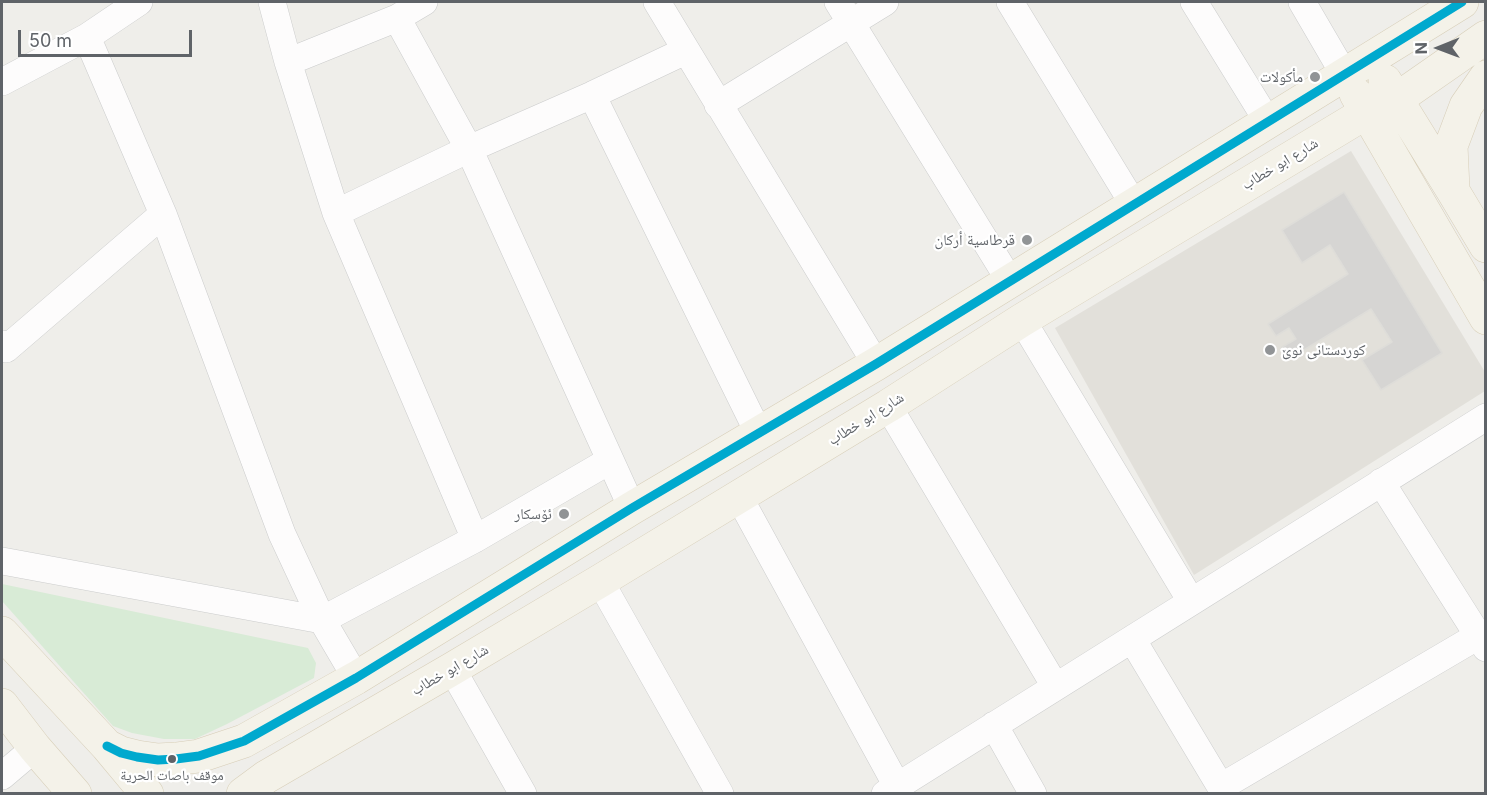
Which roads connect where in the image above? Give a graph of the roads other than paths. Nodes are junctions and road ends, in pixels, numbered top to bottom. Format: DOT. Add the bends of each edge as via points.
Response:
graph roads {
  1 [pos="272,2"];
  2 [pos="424,2"];
  3 [pos="657,2"];
  4 [pos="885,2"];
  5 [pos="1010,2"];
  6 [pos="1194,2"];
  7 [pos="1302,2"];
  8 [pos="1462,2"];
  9 [pos="129,4"];
  10 [pos="844,12"];
  11 [pos="397,18"];
  12 [pos="87,36"];
  13 [pos="1485,37"];
  14 [pos="685,51"];
  15 [pos="288,62"];
  16 [pos="1357,66"];
  17 [pos="1485,77"];
  18 [pos="2,82"];
  19 [pos="592,95"];
  20 [pos="1397,99"];
  21 [pos="718,105"];
  22 [pos="1367,112"];
  23 [pos="1268,122"];
  24 [pos="469,149"];
  25 [pos="1453,191"];
  26 [pos="1134,205"];
  27 [pos="336,213"];
  28 [pos="163,214"];
  29 [pos="1485,246"];
  30 [pos="1010,282"];
  31 [pos="1485,318"];
  32 [pos="1022,320"];
  33 [pos="2,344"];
  34 [pos="876,364"];
  35 [pos="888,406"];
  36 [pos="1485,417"];
  37 [pos="759,434"];
  38 [pos="609,461"];
  39 [pos="1381,483"];
  40 [pos="739,496"];
  41 [pos="632,508"];
  42 [pos="475,539"];
  43 [pos="2,561"];
  44 [pos="600,581"];
  45 [pos="1191,601"];
  46 [pos="322,620"];
  47 [pos="2,633"];
  48 [pos="1132,639"];
  49 [pos="1482,642"];
  50 [pos="452,669"];
  51 [pos="356,678"];
  52 [pos="1055,686"];
  53 [pos="2,705"];
  54 [pos="994,725"];
  55 [pos="244,741"];
  56 [pos="107,746"];
  57 [pos="35,748"];
  58 [pos="2,776"];
  59 [pos="254,785"];
  60 [pos="891,790"];
  61 [pos="1223,790"];
  62 [pos="75,794"];
  63 [pos="147,794"];
  64 [pos="523,794"];
  65 [pos="720,794"];
  66 [pos="1034,794"];
  1 -- 15 [label="street"];
  2 -- 11 [label="street"];
  3 -- 14 [label="street"];
  4 -- 10 [label="street"];
  5 -- 26 [label="street"];
  6 -- 23 [label="street"];
  7 -- 16 [label="street"];
  8 -- 16 [label="main road"];
  9 -- 12 [label="street"];
  10 -- 21 [label="street"];
  10 -- 30 [label="street"];
  11 -- 15 [label="street"];
  11 -- 24 [label="street"];
  12 -- 18 [label="street"];
  12 -- 28 [label="street"];
  13 -- 20 [label="main road, شارع ابو خطاب"];
  14 -- 19 [label="street"];
  14 -- 21 [label="street"];
  15 -- 27 [label="street"];
  16 -- 20 [label="main road"];
  16 -- 22 [label="main road"];
  16 -- 23 [label="main road"];
  17 -- 25 [label="main road" via="1466,106 1451,146"];
  19 -- 24 [label="street"];
  19 -- 37 [label="street"];
  20 -- 22 [label="main road, شارع ابو خطاب"];
  20 -- 25 [label="main road"];
  21 -- 34 [label="street"];
  22 -- 31 [label="main road"];
  22 -- 32 [label="main road, شارع ابو خطاب"];
  23 -- 26 [label="main road"];
  24 -- 27 [label="street"];
  24 -- 38 [label="street"];
  25 -- 29 [label="main road"];
  26 -- 30 [label="main road"];
  27 -- 42 [label="street"];
  28 -- 33 [label="street" via="6,349"];
  28 -- 46 [label="street" via="282,534"];
  30 -- 34 [label="main road"];
  32 -- 35 [label="main road, شارع ابو خطاب"];
  32 -- 45 [label="street"];
  34 -- 37 [label="main road"];
  35 -- 40 [label="main road, شارع ابو خطاب"];
  35 -- 52 [label="street"];
  36 -- 39 [label="street"];
  37 -- 41 [label="main road"];
  38 -- 41 [label="street"];
  38 -- 42 [label="street"];
  39 -- 45 [label="street"];
  39 -- 49 [label="street"];
  40 -- 44 [label="main road, شارع ابو خطاب"];
  40 -- 60 [label="street"];
  41 -- 51 [label="main road"];
  42 -- 46 [label="street"];
  43 -- 46 [label="street"];
  44 -- 50 [label="main road, شارع ابو خطاب"];
  44 -- 65 [label="street"];
  45 -- 48 [label="street"];
  46 -- 51 [label="street"];
  47 -- 56 [label="main road"];
  48 -- 52 [label="street"];
  48 -- 61 [label="street"];
  49 -- 61 [label="street"];
  50 -- 59 [label="main road, شارع ابو خطاب"];
  50 -- 64 [label="street"];
  51 -- 55 [label="main road"];
  52 -- 54 [label="street"];
  53 -- 57 [label="main road"];
  54 -- 60 [label="street"];
  54 -- 66 [label="street"];
  55 -- 56 [label="main road" via="199,756 158,760 121,753"];
  55 -- 59 [label="main road"];
  56 -- 63 [label="main road"];
  57 -- 58 [label="street"];
  57 -- 62 [label="main road"];
}
